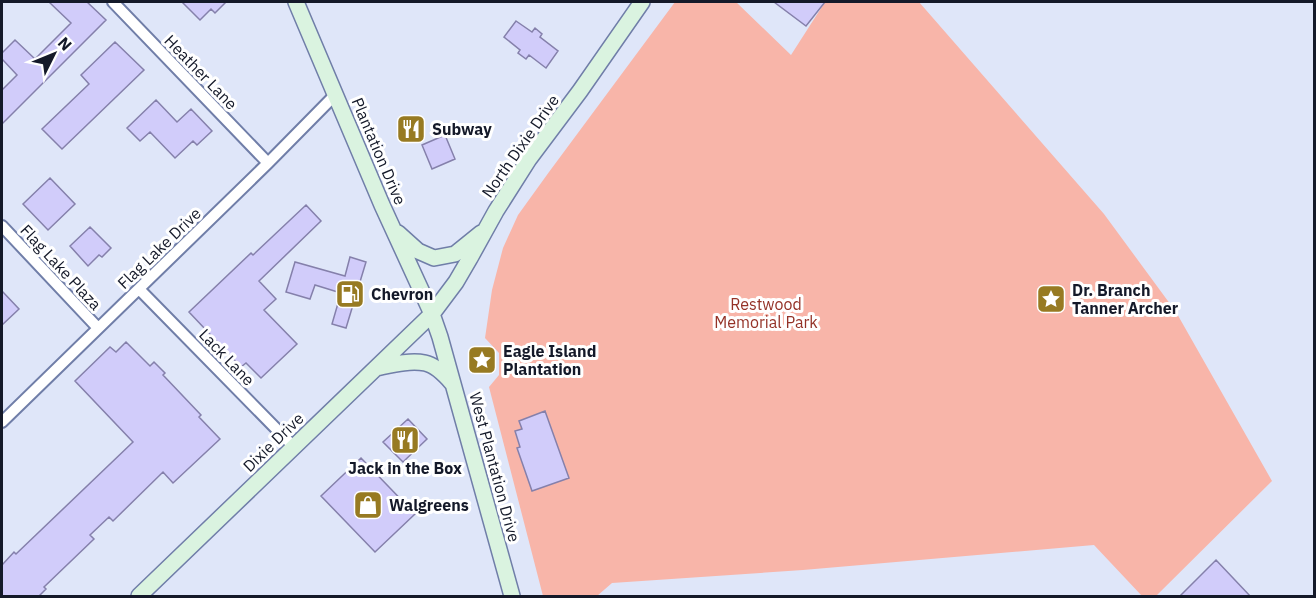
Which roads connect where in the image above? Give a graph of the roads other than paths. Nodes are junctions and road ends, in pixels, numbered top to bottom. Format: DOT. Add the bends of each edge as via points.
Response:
graph roads {
  1 [pos="113,2"];
  2 [pos="296,2"];
  3 [pos="642,2"];
  4 [pos="336,94"];
  5 [pos="268,163"];
  6 [pos="2,226"];
  7 [pos="392,226"];
  8 [pos="485,229"];
  9 [pos="139,289"];
  10 [pos="432,314"];
  11 [pos="98,328"];
  12 [pos="376,368"];
  13 [pos="453,384"];
  14 [pos="2,422"];
  15 [pos="294,447"];
  16 [pos="139,597"];
  17 [pos="512,597"];
  1 -- 5 [label="street, Heather Lane"];
  2 -- 4 [label="main road, Plantation Drive"];
  3 -- 8 [label="main road, North Dixie Drive" via="529,159"];
  4 -- 5 [label="street, Flag Lake Drive"];
  4 -- 7 [label="main road, Plantation Drive"];
  5 -- 9 [label="street, Flag Lake Drive"];
  6 -- 11 [label="street, Flag Lake Plaza"];
  7 -- 8 [label="main road" via="418,251 434,258 455,254"];
  7 -- 10 [label="main road, Plantation Drive"];
  8 -- 10 [label="main road, North Dixie Drive" via="456,282"];
  9 -- 11 [label="street, Flag Lake Drive"];
  9 -- 15 [label="street, Lack Lane"];
  10 -- 12 [label="main road, Dixie Drive"];
  10 -- 13 [label="main road, West Plantation Drive"];
  11 -- 14 [label="street, Flag Lake Drive"];
  12 -- 13 [label="main road" via="426,363"];
  12 -- 15 [label="main road, Dixie Drive"];
  13 -- 17 [label="main road, West Plantation Drive"];
  15 -- 16 [label="main road, Dixie Drive"];
}
